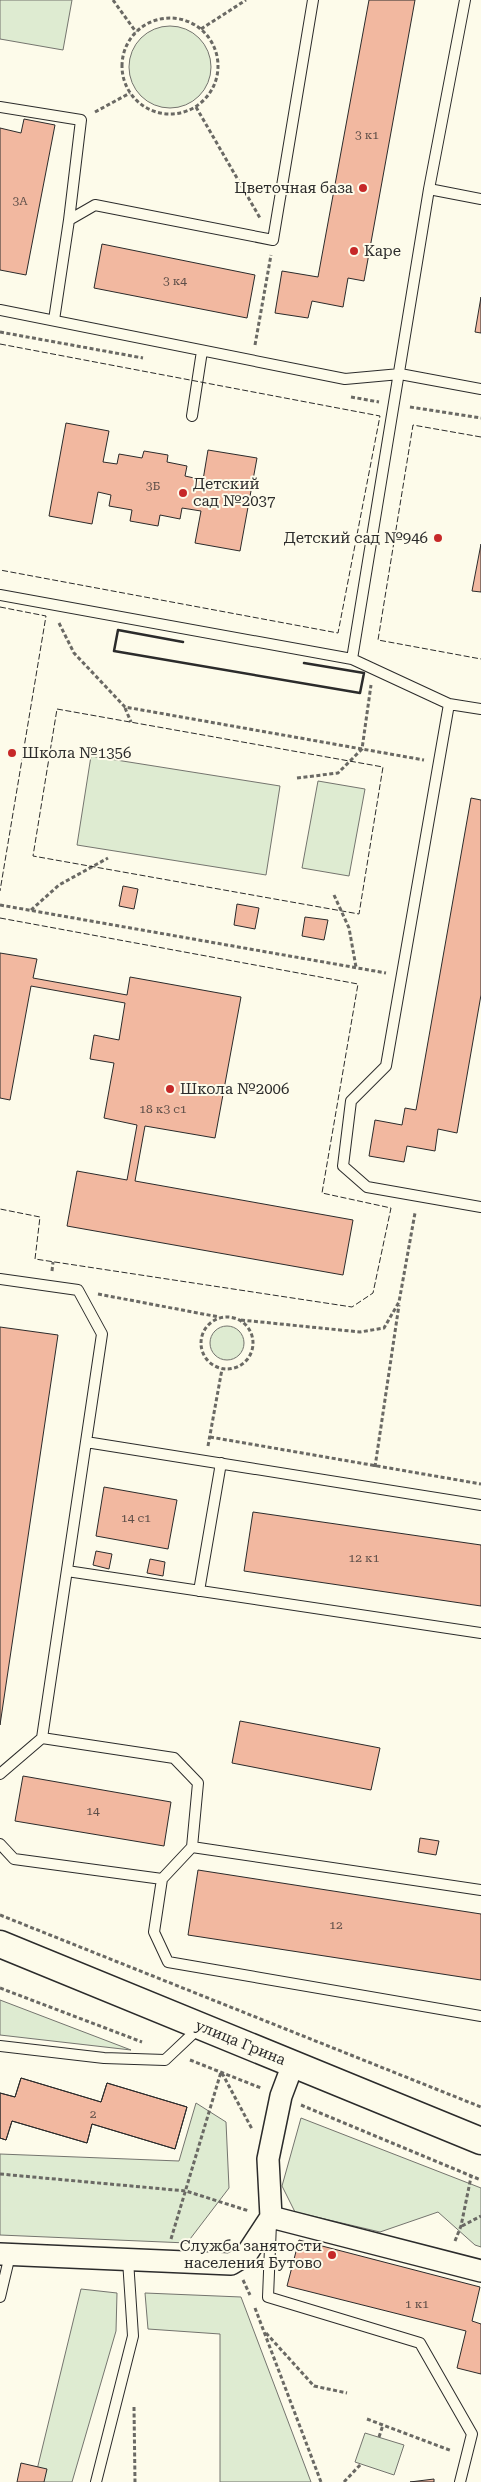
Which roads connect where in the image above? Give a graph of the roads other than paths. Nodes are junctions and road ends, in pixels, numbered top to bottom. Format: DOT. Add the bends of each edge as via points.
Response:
graph roads {
  1 [pos="313,0"];
  2 [pos="464,0"];
  3 [pos="0,107"];
  4 [pos="429,189"];
  5 [pos="481,199"];
  6 [pos="69,220"];
  7 [pos="0,310"];
  8 [pos="54,320"];
  9 [pos="202,350"];
  10 [pos="400,374"];
  11 [pos="481,389"];
  12 [pos="192,416"];
  13 [pos="0,595"];
  14 [pos="352,659"];
  15 [pos="449,704"];
  16 [pos="481,709"];
  17 [pos="481,1207"];
  18 [pos="0,1279"];
  19 [pos="86,1442"];
  20 [pos="221,1463"];
  21 [pos="481,1505"];
  22 [pos="67,1571"];
  23 [pos="199,1591"];
  24 [pos="481,1633"];
  25 [pos="42,1738"];
  26 [pos="0,1774"];
  27 [pos="0,1844"];
  28 [pos="192,1847"];
  29 [pos="162,1879"];
  30 [pos="481,1890"];
  31 [pos="0,1944"];
  32 [pos="481,2016"];
  33 [pos="201,2026"];
  34 [pos="0,2046"];
  35 [pos="292,2064"];
  36 [pos="481,2141"];
  37 [pos="272,2217"];
  38 [pos="5,2255"];
  39 [pos="128,2260"];
  40 [pos="481,2271"];
  41 [pos="0,2297"];
  42 [pos="96,2482"];
  43 [pos="460,2482"];
  1 -- 6 [label="lane" via="273,240 95,204"];
  2 -- 4 [label="lane"];
  3 -- 6 [label="lane" via="81,120"];
  4 -- 5 [label="lane"];
  4 -- 10 [label="lane"];
  6 -- 8 [label="lane"];
  7 -- 8 [label="lane"];
  8 -- 9 [label="lane"];
  9 -- 10 [label="lane" via="345,379"];
  9 -- 12 [label="lane"];
  10 -- 11 [label="lane"];
  10 -- 14 [label="lane"];
  13 -- 14 [label="lane"];
  14 -- 15 [label="lane"];
  15 -- 16 [label="lane"];
  15 -- 17 [label="lane" via="386,1066 351,1101 343,1166 367,1188"];
  18 -- 19 [label="lane" via="78,1290 102,1334"];
  19 -- 20 [label="lane"];
  19 -- 22 [label="lane"];
  20 -- 21 [label="lane"];
  20 -- 23 [label="lane"];
  22 -- 23 [label="lane"];
  22 -- 25 [label="lane"];
  23 -- 24 [label="lane"];
  25 -- 26 [label="lane"];
  25 -- 28 [label="lane" via="174,1758 198,1783"];
  27 -- 29 [label="lane" via="14,1859"];
  28 -- 29 [label="lane"];
  28 -- 30 [label="lane"];
  29 -- 32 [label="lane" via="154,1932 168,1962"];
  31 -- 33 [label="street, улица Грина"];
  33 -- 34 [label="lane" via="165,2060 104,2058"];
  33 -- 35 [label="street, улица Грина"];
  35 -- 36 [label="street, улица Грина"];
  35 -- 37 [label="street" via="281,2096 268,2159"];
  37 -- 39 [label="street" via="246,2255 231,2264"];
  37 -- 40 [label="street"];
  37 -- 43 [label="lane" via="268,2297 420,2343 472,2434"];
  38 -- 39 [label="street"];
  38 -- 41 [label="lane"];
  39 -- 42 [label="lane" via="133,2336"];
}
